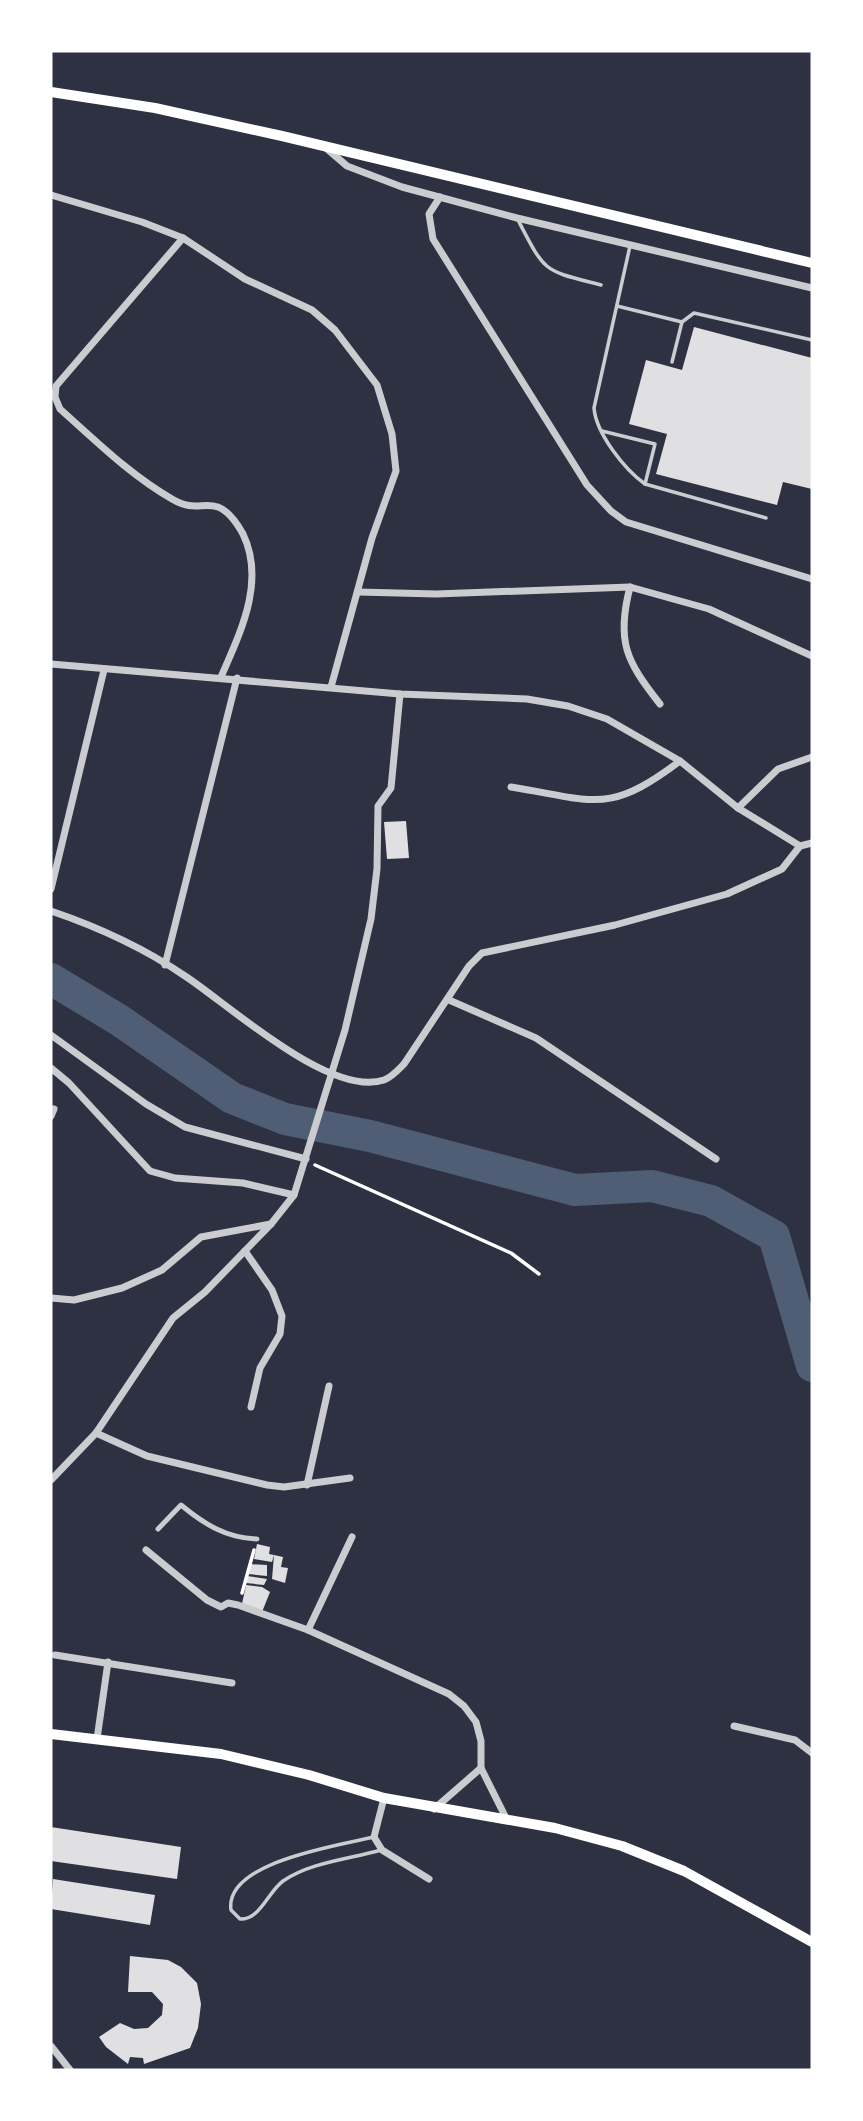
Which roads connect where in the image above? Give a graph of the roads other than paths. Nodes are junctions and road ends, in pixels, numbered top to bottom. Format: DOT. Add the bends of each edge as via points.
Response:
graph roads {
  1 [pos="51,92"];
  2 [pos="326,147"];
  3 [pos="51,195"];
  4 [pos="440,197"];
  5 [pos="517,218"];
  6 [pos="183,238"];
  7 [pos="630,246"];
  8 [pos="812,263"];
  9 [pos="601,285"];
  10 [pos="812,288"];
  11 [pos="617,306"];
  12 [pos="682,322"];
  13 [pos="812,340"];
  14 [pos="672,362"];
  15 [pos="600,430"];
  16 [pos="645,484"];
  17 [pos="766,517"];
  18 [pos="812,579"];
  19 [pos="630,587"];
  20 [pos="358,592"];
  21 [pos="812,656"];
  22 [pos="51,664"];
  23 [pos="104,670"];
  24 [pos="221,677"];
  25 [pos="237,678"];
  26 [pos="331,687"];
  27 [pos="400,694"];
  28 [pos="660,704"];
  29 [pos="812,757"];
  30 [pos="680,761"];
  31 [pos="510,787"];
  32 [pos="738,808"];
  33 [pos="812,843"];
  34 [pos="800,846"];
  35 [pos="51,889"];
  36 [pos="51,911"];
  37 [pos="165,964"];
  38 [pos="449,1000"];
  39 [pos="51,1035"];
  40 [pos="51,1068"];
  41 [pos="332,1075"];
  42 [pos="306,1159"];
  43 [pos="716,1159"];
  44 [pos="294,1195"];
  45 [pos="271,1224"];
  46 [pos="245,1251"];
  47 [pos="51,1298"];
  48 [pos="329,1386"];
  49 [pos="251,1407"];
  50 [pos="96,1433"];
  51 [pos="51,1477"];
  52 [pos="349,1478"];
  53 [pos="307,1485"];
  54 [pos="158,1529"];
  55 [pos="352,1537"];
  56 [pos="257,1539"];
  57 [pos="146,1550"];
  58 [pos="308,1630"];
  59 [pos="55,1655"];
  60 [pos="108,1662"];
  61 [pos="232,1683"];
  62 [pos="734,1726"];
  63 [pos="51,1734"];
  64 [pos="97,1739"];
  65 [pos="812,1753"];
  66 [pos="481,1768"];
  67 [pos="384,1798"];
  68 [pos="434,1809"];
  69 [pos="507,1820"];
  70 [pos="374,1836"];
  71 [pos="382,1850"];
  72 [pos="429,1878"];
  73 [pos="812,1942"];
  74 [pos="51,2046"];
  75 [pos="70,2070"];
  1 -- 2 [label="main road" via="155,108"];
  2 -- 4 [label="street" via="357,171"];
  2 -- 8 [label="main road"];
  3 -- 6 [label="street"];
  4 -- 5 [label="street"];
  4 -- 18 [label="street" via="429,214 433,239 598,500 626,522"];
  5 -- 7 [label="street"];
  5 -- 9 [label="lane" via="544,266"];
  6 -- 20 [label="street" via="245,279 324,319 377,385 394,445 396,471"];
  6 -- 24 [label="street" via="56,386 55,397 60,409 150,485 186,506 219,508 239,527 253,570 245,618"];
  7 -- 10 [label="street"];
  7 -- 11 [label="lane"];
  11 -- 12 [label="lane"];
  11 -- 15 [label="lane" via="594,408"];
  12 -- 13 [label="lane" via="694,313"];
  12 -- 14 [label="lane"];
  15 -- 16 [label="lane"];
  15 -- 16 [label="lane" via="655,444"];
  16 -- 17 [label="lane"];
  19 -- 20 [label="street"];
  19 -- 21 [label="street" via="709,609"];
  19 -- 28 [label="street" via="623,643 637,674"];
  20 -- 26 [label="street"];
  22 -- 23 [label="street"];
  23 -- 24 [label="street"];
  23 -- 35 [label="street"];
  24 -- 25 [label="street"];
  25 -- 26 [label="street"];
  25 -- 37 [label="street"];
  26 -- 27 [label="street"];
  27 -- 30 [label="street" via="527,699 568,706 607,719"];
  27 -- 41 [label="street" via="391,788 378,806 371,919"];
  29 -- 32 [label="street" via="778,769"];
  30 -- 31 [label="street" via="635,793 603,802"];
  30 -- 32 [label="street"];
  32 -- 34 [label="street"];
  33 -- 34 [label="street"];
  34 -- 38 [label="street" via="782,869 727,894 615,925 491,949 476,957"];
  36 -- 37 [label="street" via="98,927"];
  37 -- 41 [label="street"];
  38 -- 41 [label="street" via="404,1064 386,1080"];
  38 -- 43 [label="street" via="536,1038"];
  39 -- 42 [label="street" via="185,1127"];
  40 -- 44 [label="street" via="150,1171"];
  41 -- 42 [label="street"];
  42 -- 44 [label="street"];
  44 -- 45 [label="street"];
  45 -- 46 [label="street"];
  45 -- 47 [label="street" via="201,1237 162,1270 122,1288 74,1300"];
  46 -- 49 [label="street" via="272,1290 282,1316 280,1334 260,1368"];
  46 -- 50 [label="street" via="173,1318"];
  48 -- 53 [label="street"];
  50 -- 51 [label="street"];
  50 -- 53 [label="street" via="147,1456 267,1485"];
  52 -- 53 [label="street"];
  54 -- 56 [label="street" via="181,1505 215,1529 237,1538"];
  55 -- 58 [label="street"];
  57 -- 58 [label="street" via="207,1600 222,1607 238,1605"];
  58 -- 66 [label="street" via="449,1694 475,1722"];
  59 -- 60 [label="street"];
  60 -- 61 [label="street"];
  60 -- 64 [label="street"];
  62 -- 65 [label="street" via="794,1740"];
  63 -- 64 [label="main road"];
  64 -- 67 [label="main road" via="221,1754"];
  66 -- 68 [label="street"];
  66 -- 69 [label="street"];
  67 -- 68 [label="main road"];
  67 -- 70 [label="street"];
  68 -- 69 [label="main road"];
  69 -- 73 [label="main road" via="622,1846 684,1871"];
  70 -- 71 [label="street"];
  70 -- 71 [label="lane" via="270,1865 237,1888 231,1910 246,1919 282,1882"];
  71 -- 72 [label="street"];
  74 -- 75 [label="street"];
}
